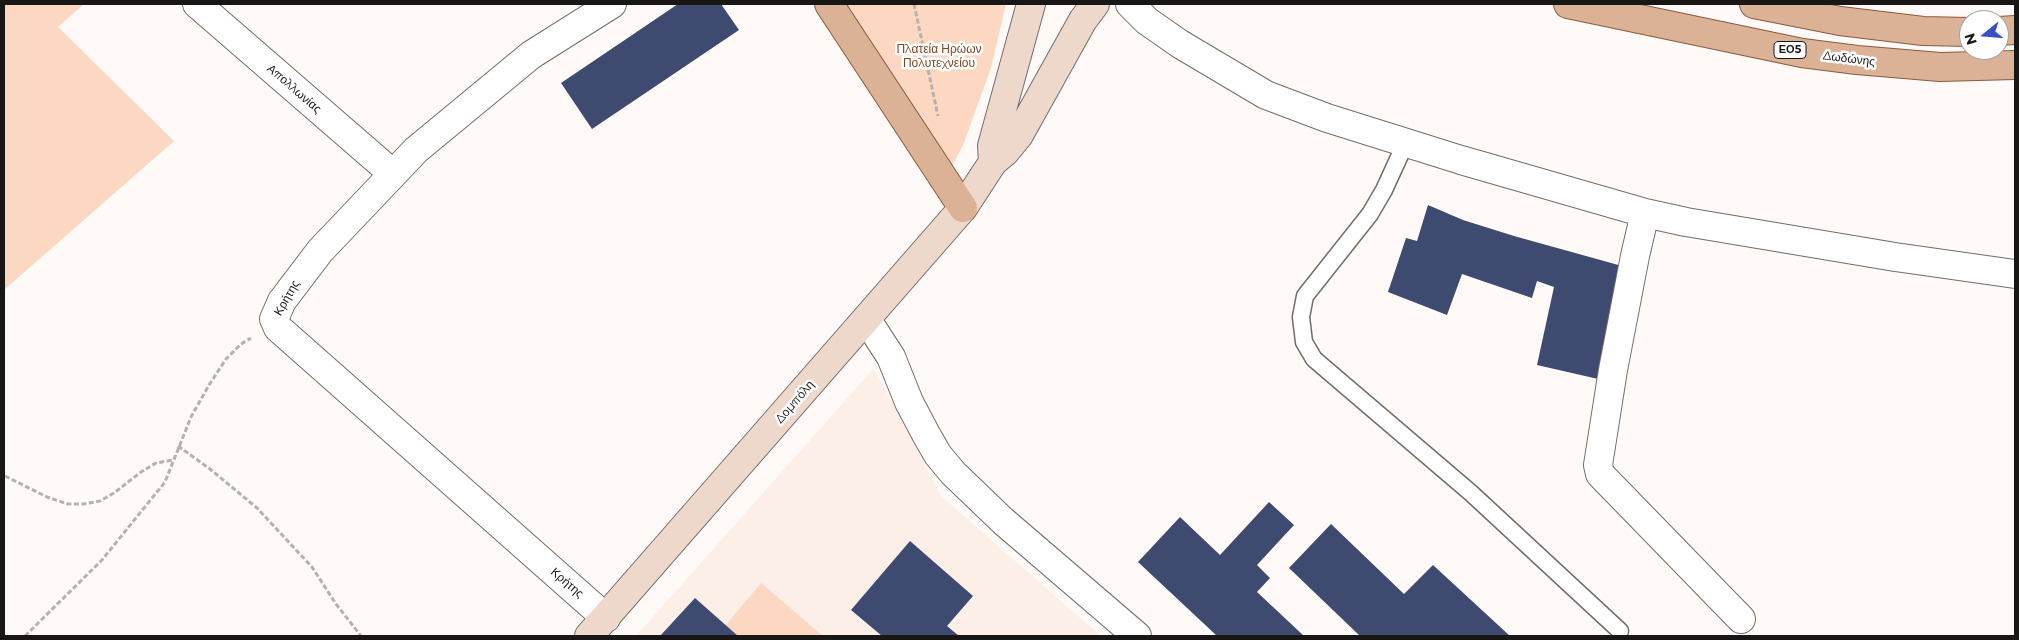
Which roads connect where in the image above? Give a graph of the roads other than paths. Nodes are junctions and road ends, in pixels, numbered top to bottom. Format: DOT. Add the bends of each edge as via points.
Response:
graph roads {
  1 [pos="197,4"];
  2 [pos="612,4"];
  3 [pos="829,4"];
  4 [pos="1031,4"];
  5 [pos="1095,4"];
  6 [pos="1130,4"];
  7 [pos="1568,4"];
  8 [pos="1754,4"];
  9 [pos="1959,32"];
  10 [pos="2015,66"];
  11 [pos="1406,142"];
  12 [pos="993,162"];
  13 [pos="392,174"];
  14 [pos="963,208"];
  15 [pos="1645,213"];
  16 [pos="2015,274"];
  17 [pos="867,320"];
  18 [pos="1741,619"];
  19 [pos="597,627"];
  20 [pos="1620,631"];
  21 [pos="1137,636"];
  1 -- 13 [label="street, Απολλωνίας"];
  2 -- 13 [label="street, Κρήτης" via="531,56 463,110"];
  3 -- 14 [label="main road"];
  4 -- 12 [label="main road" via="992,146"];
  5 -- 12 [label="main road, Δομπόλη" via="1019,135"];
  6 -- 11 [label="street" via="1147,21 1180,44 1266,95"];
  7 -- 10 [label="main road, Δωδώνης / ΕΟ5" via="1793,51 1857,60 1940,67"];
  8 -- 9 [label="main road" via="1840,22"];
  11 -- 15 [label="street"];
  11 -- 20 [label="lane" via="1370,214 1305,296 1300,317 1304,342 1314,359 1472,493"];
  12 -- 14 [label="main road, Δομπόλη"];
  13 -- 19 [label="street, Κρήτης" via="304,270 274,319 278,328"];
  14 -- 17 [label="main road, Δομπόλη"];
  15 -- 16 [label="street" via="1797,241"];
  15 -- 18 [label="street" via="1613,370 1598,465 1600,474"];
  17 -- 19 [label="main road, Δομπόλη"];
  17 -- 21 [label="street" via="891,357 909,402 938,455 1003,521"];
}
